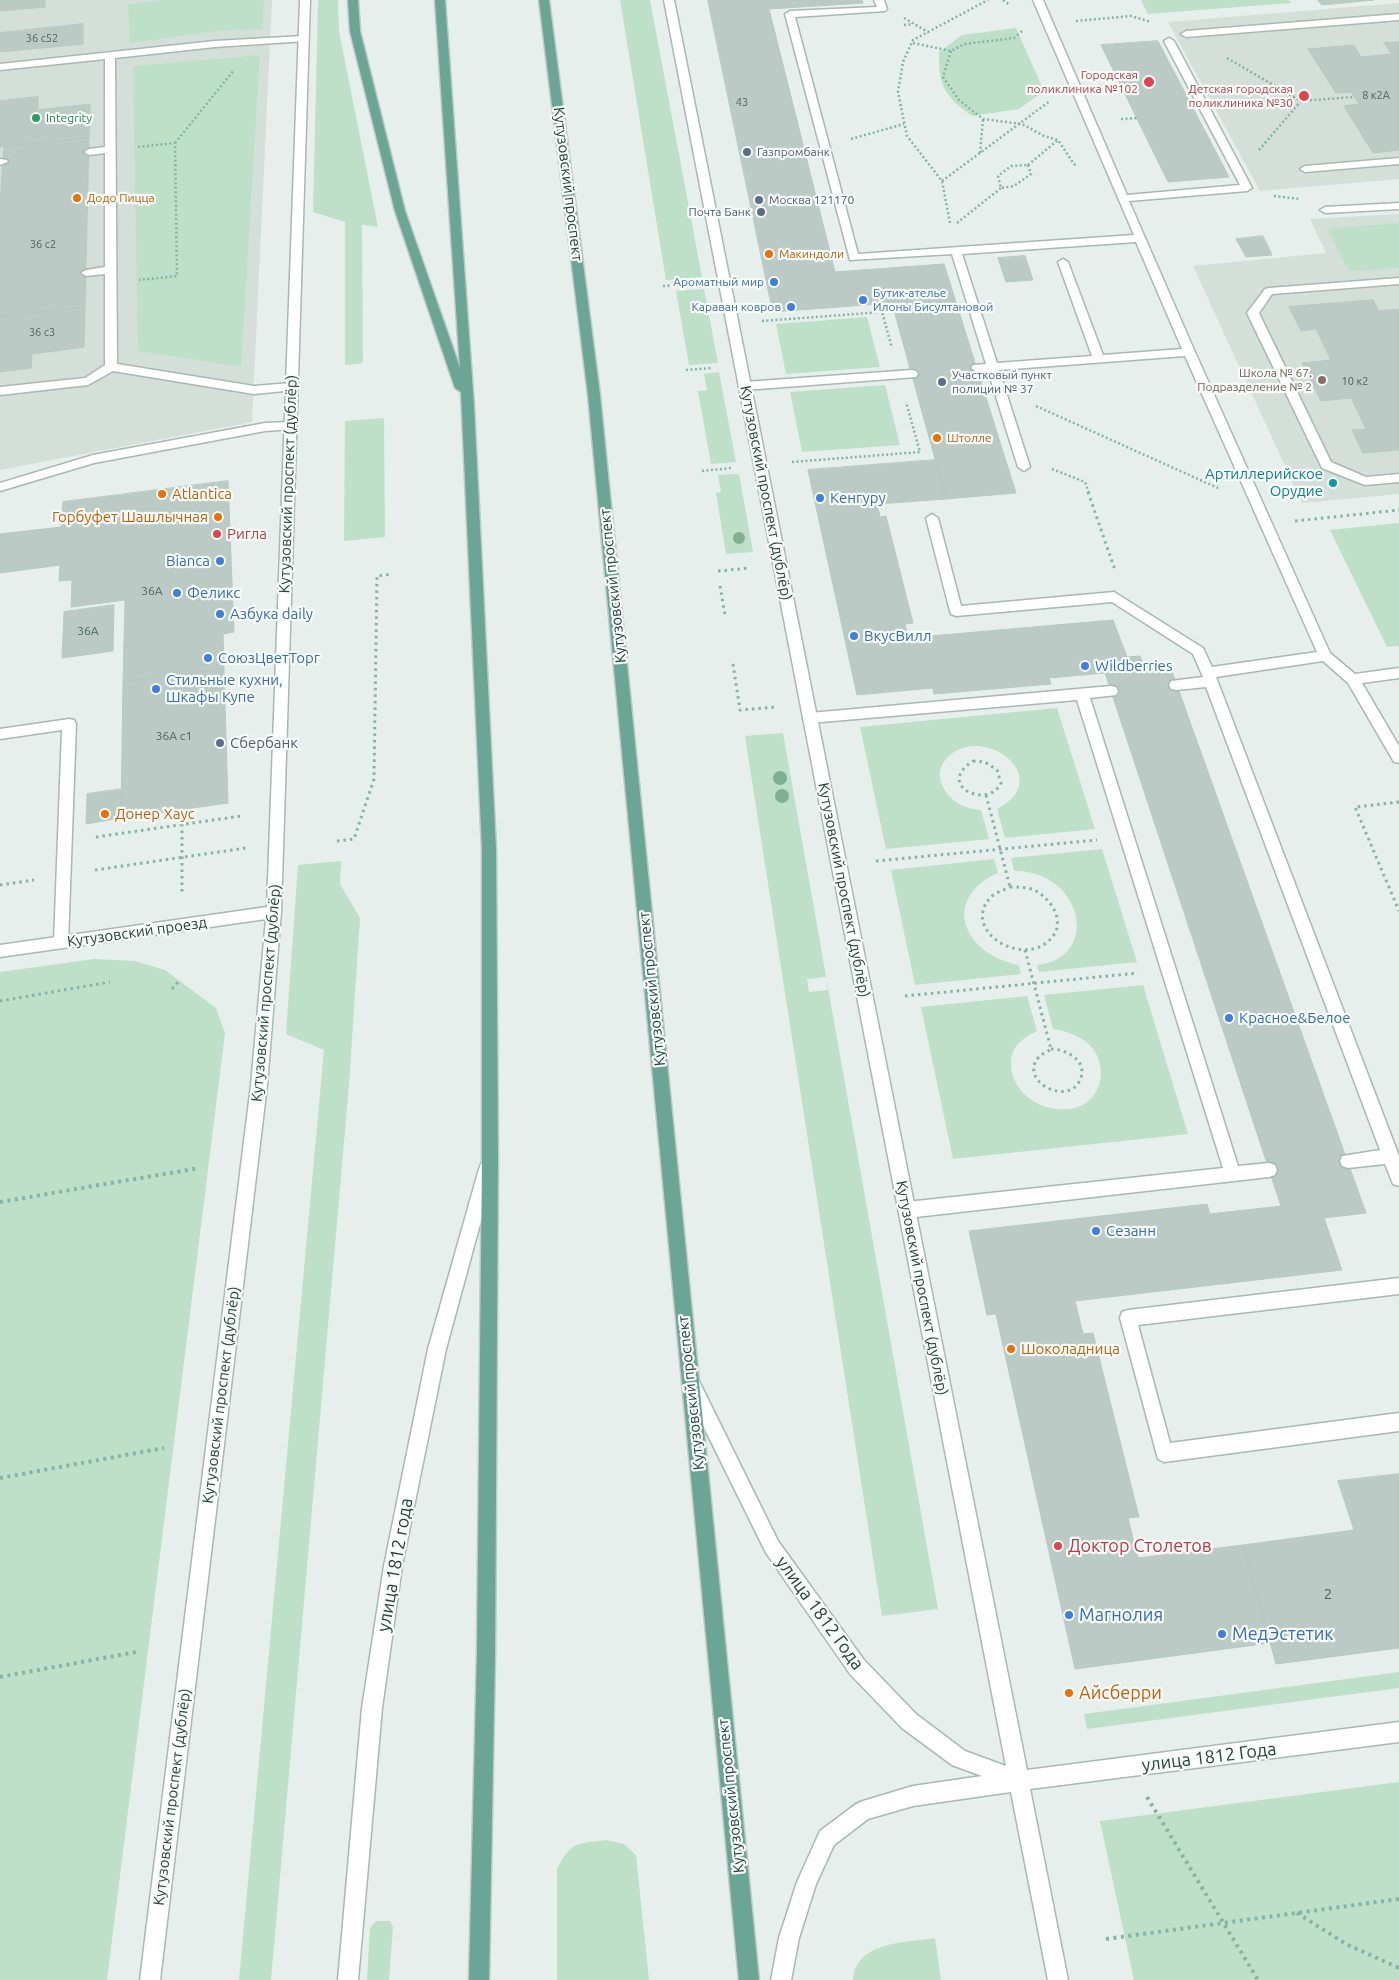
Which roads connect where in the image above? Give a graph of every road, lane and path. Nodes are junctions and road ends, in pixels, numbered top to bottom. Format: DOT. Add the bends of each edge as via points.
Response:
graph roads {
  1 [pos="305,0"];
  2 [pos="353,0"];
  3 [pos="440,0"];
  4 [pos="544,0"];
  5 [pos="670,0"];
  6 [pos="879,0"];
  7 [pos="988,0"];
  8 [pos="1038,0"];
  9 [pos="1399,17"];
  10 [pos="1186,34"];
  11 [pos="1014,38"];
  12 [pos="303,39"];
  13 [pos="1169,41"];
  14 [pos="912,43"];
  15 [pos="951,51"];
  16 [pos="110,56"];
  17 [pos="0,67"];
  18 [pos="236,67"];
  19 [pos="1354,97"];
  20 [pos="984,119"];
  21 [pos="904,124"];
  22 [pos="1022,124"];
  23 [pos="1058,140"];
  24 [pos="175,144"];
  25 [pos="825,147"];
  26 [pos="110,150"];
  27 [pos="1258,150"];
  28 [pos="89,152"];
  29 [pos="980,154"];
  30 [pos="1399,161"];
  31 [pos="1028,165"];
  32 [pos="1305,169"];
  33 [pos="942,181"];
  34 [pos="1118,184"];
  35 [pos="1001,188"];
  36 [pos="1247,188"];
  37 [pos="1123,198"];
  38 [pos="1399,206"];
  39 [pos="1325,210"];
  40 [pos="951,228"];
  41 [pos="1140,238"];
  42 [pos="956,251"];
  43 [pos="1063,262"];
  44 [pos="111,270"];
  45 [pos="86,273"];
  46 [pos="1399,281"];
  47 [pos="111,283"];
  48 [pos="1189,352"];
  49 [pos="1099,358"];
  50 [pos="112,367"];
  51 [pos="992,367"];
  52 [pos="714,368"];
  53 [pos="976,368"];
  54 [pos="686,370"];
  55 [pos="912,374"];
  56 [pos="745,386"];
  57 [pos="291,387"];
  58 [pos="1000,390"];
  59 [pos="0,392"];
  60 [pos="468,406"];
  61 [pos="290,426"];
  62 [pos="1024,467"];
  63 [pos="731,468"];
  64 [pos="702,470"];
  65 [pos="1399,478"];
  66 [pos="0,488"];
  67 [pos="1257,505"];
  68 [pos="1399,510"];
  69 [pos="932,518"];
  70 [pos="1266,524"];
  71 [pos="759,567"];
  72 [pos="718,571"];
  73 [pos="392,574"];
  74 [pos="720,586"];
  75 [pos="1114,597"];
  76 [pos="725,615"];
  77 [pos="1325,656"];
  78 [pos="733,664"];
  79 [pos="1399,673"];
  80 [pos="1210,677"];
  81 [pos="1353,679"];
  82 [pos="1176,684"];
  83 [pos="1111,691"];
  84 [pos="1082,694"];
  85 [pos="783,706"];
  86 [pos="810,718"];
  87 [pos="0,734"];
  88 [pos="1399,758"];
  89 [pos="986,795"];
  90 [pos="1399,802"];
  91 [pos="241,816"];
  92 [pos="182,824"];
  93 [pos="1127,837"];
  94 [pos="65,841"];
  95 [pos="336,841"];
  96 [pos="246,848"];
  97 [pos="1000,849"];
  98 [pos="182,858"];
  99 [pos="876,861"];
  100 [pos="64,875"];
  101 [pos="0,885"];
  102 [pos="1010,887"];
  103 [pos="182,893"];
  104 [pos="1398,909"];
  105 [pos="274,912"];
  106 [pos="61,942"];
  107 [pos="1025,950"];
  108 [pos="0,951"];
  109 [pos="1169,970"];
  110 [pos="180,980"];
  111 [pos="110,982"];
  112 [pos="1034,983"];
  113 [pos="172,990"];
  114 [pos="905,996"];
  115 [pos="0,1001"];
  116 [pos="1051,1049"];
  117 [pos="1390,1156"];
  118 [pos="490,1158"];
  119 [pos="1348,1161"];
  120 [pos="199,1168"];
  121 [pos="1269,1170"];
  122 [pos="1233,1174"];
  123 [pos="1399,1179"];
  124 [pos="0,1202"];
  125 [pos="907,1210"];
  126 [pos="1399,1286"];
  127 [pos="690,1381"];
  128 [pos="1399,1422"];
  129 [pos="164,1448"];
  130 [pos="0,1478"];
  131 [pos="136,1652"];
  132 [pos="0,1677"];
  133 [pos="1399,1732"];
  134 [pos="1129,1767"];
  135 [pos="1018,1781"];
  136 [pos="1399,1899"];
  137 [pos="1296,1912"];
  138 [pos="1224,1923"];
  139 [pos="1106,1939"];
  140 [pos="1399,1968"];
  141 [pos="150,1980"];
  142 [pos="348,1980"];
  143 [pos="478,1980"];
  144 [pos="749,1980"];
  145 [pos="781,1980"];
  146 [pos="1058,1980"];
  147 [pos="1258,1980"];
  1 -- 12 [label="street, Кутузовский проспект (дублёр)"];
  2 -- 60 [label="main road" via="355,32 400,211"];
  3 -- 60 [label="main road"];
  4 -- 127 [label="main road, Кутузовский проспект" via="594,396"];
  5 -- 56 [label="street, Кутузовский проспект (дублёр)"];
  6 -- 25 [label="street" via="882,8 790,14"];
  7 -- 21 [label="path" via="914,40 903,62 898,92"];
  8 -- 34 [label="street"];
  9 -- 10 [label="street"];
  11 -- 15 [label="path" via="964,44"];
  12 -- 16 [label="street" via="216,44"];
  12 -- 57 [label="street, Кутузовский проспект (дублёр)"];
  13 -- 36 [label="street"];
  14 -- 15 [label="path"];
  15 -- 20 [label="path" via="943,77 959,100"];
  16 -- 17 [label="street"];
  16 -- 26 [label="street"];
  18 -- 24 [label="path"];
  19 -- 27 [label="path" via="1302,101"];
  20 -- 22 [label="path"];
  20 -- 29 [label="path"];
  21 -- 25 [label="path"];
  21 -- 33 [label="path" via="921,156"];
  22 -- 23 [label="path"];
  22 -- 29 [label="path"];
  23 -- 31 [label="path"];
  23 -- 34 [label="path" via="1074,164"];
  24 -- 26 [label="path"];
  24 -- 47 [label="path" via="177,276"];
  25 -- 42 [label="street" via="854,258"];
  26 -- 28 [label="street"];
  26 -- 44 [label="street"];
  29 -- 33 [label="path"];
  30 -- 32 [label="street"];
  31 -- 35 [label="path" via="1031,174 1019,184"];
  31 -- 35 [label="path" via="1011,166 998,176"];
  33 -- 42 [label="path"];
  34 -- 37 [label="street"];
  35 -- 40 [label="path"];
  36 -- 37 [label="street"];
  36 -- 39 [label="path" via="1301,199"];
  37 -- 41 [label="street"];
  38 -- 39 [label="street"];
  41 -- 42 [label="street"];
  41 -- 48 [label="street"];
  42 -- 51 [label="street"];
  43 -- 49 [label="street"];
  44 -- 45 [label="street"];
  44 -- 47 [label="street"];
  46 -- 65 [label="street" via="1268,291 1253,313 1326,465 1365,481"];
  47 -- 50 [label="street"];
  48 -- 49 [label="street"];
  48 -- 67 [label="street"];
  49 -- 51 [label="street"];
  50 -- 57 [label="street" via="254,390"];
  50 -- 59 [label="street" via="88,381"];
  51 -- 53 [label="street"];
  51 -- 58 [label="street"];
  52 -- 54 [label="path"];
  55 -- 56 [label="street"];
  56 -- 86 [label="street, Кутузовский проспект (дублёр)"];
  57 -- 61 [label="street, Кутузовский проспект (дублёр)"];
  58 -- 62 [label="street"];
  58 -- 67 [label="path"];
  60 -- 118 [label="main road" via="489,849"];
  61 -- 66 [label="street" via="265,427 93,459"];
  61 -- 105 [label="street, Кутузовский проспект (дублёр)"];
  62 -- 75 [label="path" via="1052,469 1085,482 1118,579"];
  63 -- 64 [label="path"];
  67 -- 70 [label="street"];
  68 -- 70 [label="path"];
  69 -- 75 [label="street" via="956,611"];
  70 -- 77 [label="street"];
  71 -- 72 [label="path"];
  73 -- 95 [label="path" via="376,576 374,779 354,839"];
  74 -- 76 [label="path"];
  75 -- 80 [label="street" via="1198,651"];
  77 -- 80 [label="street"];
  77 -- 81 [label="street"];
  78 -- 85 [label="path" via="740,710"];
  79 -- 81 [label="street"];
  80 -- 82 [label="street"];
  80 -- 117 [label="street"];
  81 -- 88 [label="street"];
  83 -- 84 [label="street"];
  84 -- 86 [label="street"];
  84 -- 93 [label="street"];
  86 -- 125 [label="street, Кутузовский проспект (дублёр)"];
  87 -- 94 [label="street" via="69,724"];
  89 -- 89 [label="path" via="996,791 1001,783 1000,774 994,766 984,761 963,765 958,773 958,782 965,790"];
  89 -- 97 [label="path"];
  90 -- 104 [label="path" via="1355,807"];
  91 -- 92 [label="path"];
  92 -- 94 [label="path"];
  92 -- 98 [label="path"];
  93 -- 97 [label="path"];
  93 -- 109 [label="street"];
  94 -- 100 [label="street"];
  96 -- 98 [label="path"];
  97 -- 99 [label="path"];
  97 -- 102 [label="path"];
  98 -- 100 [label="path"];
  98 -- 103 [label="path"];
  100 -- 101 [label="path"];
  100 -- 106 [label="street"];
  102 -- 107 [label="path" via="987,899 982,910 982,922 989,935 1000,944 1014,950"];
  102 -- 107 [label="path" via="1025,887 1038,892 1050,902 1056,913 1058,926 1053,937 1043,946"];
  105 -- 106 [label="street, Кутузовский проезд"];
  105 -- 141 [label="street, Кутузовский проспект (дублёр)" via="259,1085"];
  106 -- 108 [label="street, Кутузовский проезд"];
  107 -- 112 [label="path"];
  109 -- 112 [label="path"];
  109 -- 122 [label="street"];
  110 -- 113 [label="path"];
  111 -- 115 [label="path"];
  112 -- 114 [label="path"];
  112 -- 116 [label="path"];
  116 -- 116 [label="path" via="1040,1054 1034,1063 1034,1074 1040,1084 1052,1092 1076,1088 1082,1078 1082,1067 1064,1050"];
  117 -- 119 [label="street"];
  117 -- 123 [label="street"];
  118 -- 142 [label="street, улица 1812 года" via="437,1349 393,1566 372,1708"];
  118 -- 143 [label="main road" via="486,1654"];
  120 -- 124 [label="path"];
  121 -- 122 [label="street"];
  122 -- 125 [label="street"];
  125 -- 135 [label="street, Кутузовский проспект (дублёр)"];
  126 -- 128 [label="street" via="1128,1318 1164,1453"];
  127 -- 135 [label="street, улица 1812 Года" via="772,1547 857,1667 909,1722 959,1758"];
  127 -- 144 [label="main road, Кутузовский проспект"];
  129 -- 130 [label="path"];
  131 -- 132 [label="path"];
  133 -- 134 [label="street, улица 1812 Года"];
  134 -- 135 [label="street, улица 1812 Года"];
  134 -- 138 [label="path"];
  135 -- 145 [label="street, улица 1812 Года" via="913,1796 863,1811 827,1838 806,1882 789,1938"];
  135 -- 146 [label="street, Кутузовский проспект (дублёр)"];
  136 -- 137 [label="path"];
  137 -- 138 [label="path"];
  137 -- 140 [label="path" via="1346,1944"];
  138 -- 139 [label="path"];
  138 -- 147 [label="path"];
}
